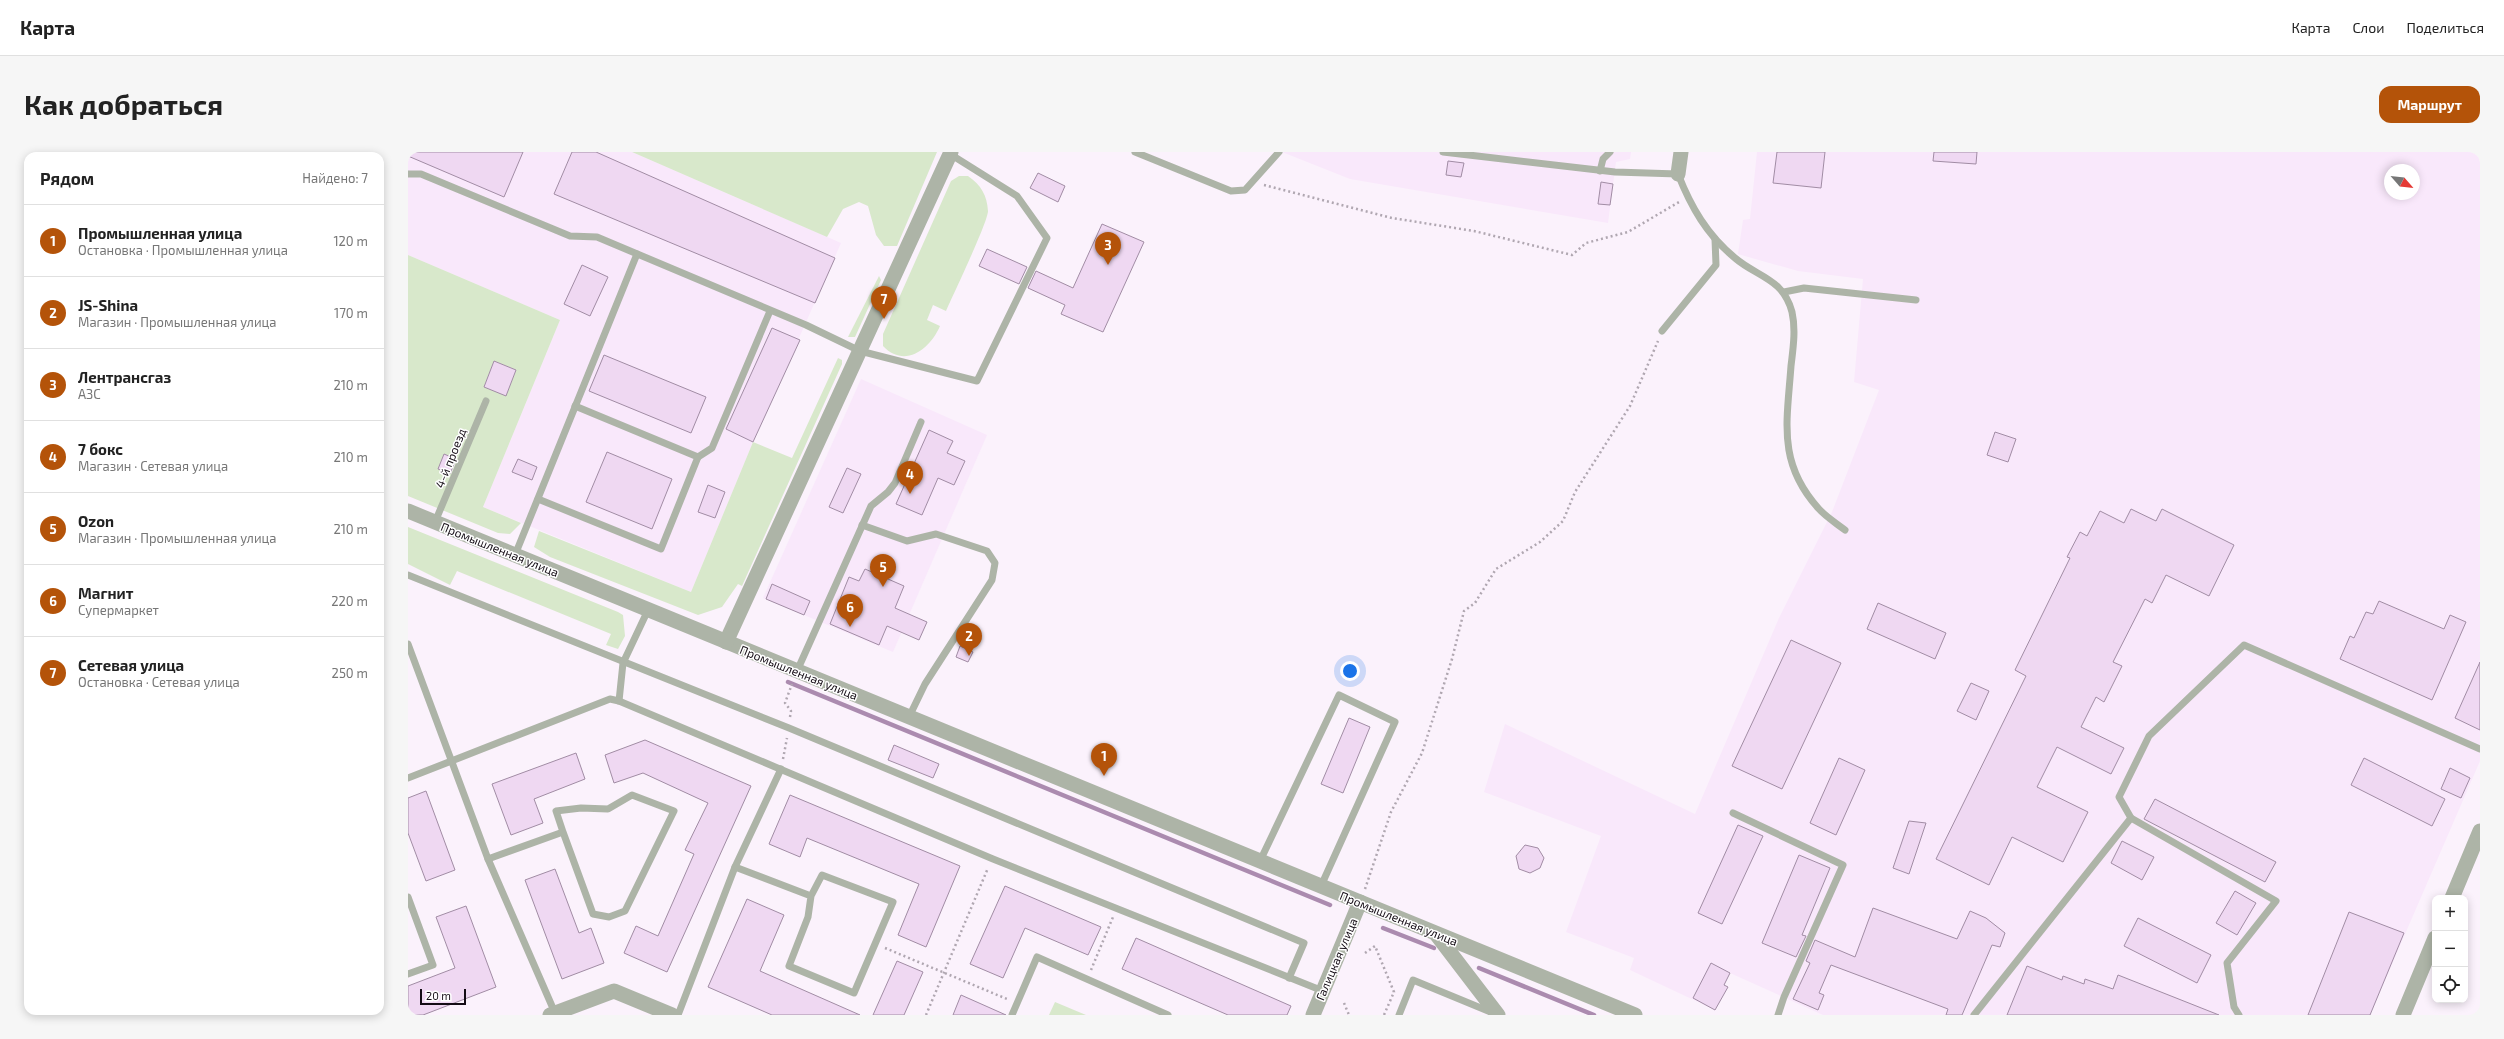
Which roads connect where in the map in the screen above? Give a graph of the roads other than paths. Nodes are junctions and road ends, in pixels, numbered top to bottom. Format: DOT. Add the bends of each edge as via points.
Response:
graph roads {
  1 [pos="1135,152"];
  2 [pos="1279,152"];
  3 [pos="1443,152"];
  4 [pos="1610,152"];
  5 [pos="1681,152"];
  6 [pos="950,153"];
  7 [pos="1600,170"];
  8 [pos="408,174"];
  9 [pos="1678,174"];
  10 [pos="1715,239"];
  11 [pos="637,254"];
  12 [pos="1784,292"];
  13 [pos="1916,300"];
  14 [pos="770,311"];
  15 [pos="1662,331"];
  16 [pos="860,351"];
  17 [pos="486,401"];
  18 [pos="575,406"];
  19 [pos="922,422"];
  20 [pos="698,457"];
  21 [pos="538,499"];
  22 [pos="408,511"];
  23 [pos="435,522"];
  24 [pos="862,525"];
  25 [pos="1845,530"];
  26 [pos="515,555"];
  27 [pos="408,576"];
  28 [pos="648,610"];
  29 [pos="726,642"];
  30 [pos="408,644"];
  31 [pos="623,663"];
  32 [pos="797,671"];
  33 [pos="619,701"];
  34 [pos="909,717"];
  35 [pos="2480,749"];
  36 [pos="452,761"];
  37 [pos="781,769"];
  38 [pos="408,778"];
  39 [pos="1733,814"];
  40 [pos="2131,818"];
  41 [pos="2480,831"];
  42 [pos="563,832"];
  43 [pos="488,859"];
  44 [pos="1260,861"];
  45 [pos="735,867"];
  46 [pos="1321,886"];
  47 [pos="2453,895"];
  48 [pos="811,896"];
  49 [pos="408,898"];
  50 [pos="1360,902"];
  51 [pos="1436,933"];
  52 [pos="2432,945"];
  53 [pos="408,974"];
  54 [pos="1289,978"];
  55 [pos="1323,992"];
  56 [pos="552,1014"];
  57 [pos="672,1015"];
  58 [pos="678,1015"];
  59 [pos="1012,1015"];
  60 [pos="1168,1015"];
  61 [pos="1313,1015"];
  62 [pos="1399,1015"];
  63 [pos="1498,1015"];
  64 [pos="1635,1015"];
  65 [pos="1778,1015"];
  66 [pos="1974,1015"];
  67 [pos="2239,1015"];
  68 [pos="2403,1015"];
  1 -- 2 [label="lane" via="1231,191 1245,190"];
  3 -- 7 [label="lane"];
  4 -- 7 [label="lane" via="1603,159"];
  5 -- 9 [label="street"];
  6 -- 16 [label="street"];
  6 -- 16 [label="lane" via="1017,196 1047,238 978,381"];
  7 -- 9 [label="lane"];
  8 -- 11 [label="lane" via="421,174 570,236 597,237"];
  9 -- 10 [label="lane" via="1696,215"];
  10 -- 12 [label="lane" via="1736,259 1767,277"];
  10 -- 15 [label="lane" via="1716,265"];
  11 -- 14 [label="lane"];
  11 -- 18 [label="lane"];
  12 -- 13 [label="lane" via="1804,288"];
  12 -- 25 [label="lane" via="1792,312 1794,331 1786,429 1789,458 1819,509"];
  14 -- 16 [label="lane"];
  14 -- 20 [label="lane" via="712,448"];
  16 -- 29 [label="street"];
  17 -- 23 [label="lane, 4-й проезд"];
  18 -- 20 [label="lane"];
  18 -- 21 [label="lane"];
  19 -- 24 [label="lane" via="894,483 888,492 871,506"];
  20 -- 21 [label="lane" via="661,549"];
  21 -- 26 [label="lane"];
  22 -- 23 [label="street, Промышленная улица"];
  23 -- 26 [label="street, Промышленная улица"];
  24 -- 32 [label="lane"];
  24 -- 34 [label="lane" via="907,541 936,534 987,551 995,563 992,580 925,684"];
  26 -- 28 [label="street, Промышленная улица"];
  27 -- 31 [label="lane"];
  28 -- 29 [label="street, Промышленная улица"];
  28 -- 31 [label="lane"];
  29 -- 32 [label="street, Промышленная улица"];
  30 -- 36 [label="lane"];
  31 -- 33 [label="lane"];
  31 -- 54 [label="lane" via="789,728 1304,943"];
  32 -- 34 [label="street, Промышленная улица"];
  33 -- 36 [label="lane" via="610,699"];
  33 -- 37 [label="lane"];
  34 -- 44 [label="street, Промышленная улица"];
  35 -- 40 [label="lane" via="2244,645 2149,736 2119,797"];
  36 -- 38 [label="lane"];
  36 -- 43 [label="lane"];
  37 -- 45 [label="lane"];
  37 -- 54 [label="lane" via="993,859"];
  39 -- 65 [label="lane" via="1842,865"];
  40 -- 66 [label="lane"];
  40 -- 67 [label="lane" via="2276,901 2227,963 2234,1007"];
  41 -- 47 [label="street"];
  42 -- 42 [label="lane" via="593,914 609,917 625,911 674,811 632,795 608,809 581,808 556,811"];
  42 -- 43 [label="lane"];
  43 -- 56 [label="lane"];
  44 -- 46 [label="street, Промышленная улица"];
  44 -- 46 [label="lane" via="1339,695 1395,722"];
  45 -- 48 [label="lane"];
  45 -- 58 [label="lane"];
  46 -- 50 [label="street, Промышленная улица"];
  48 -- 48 [label="lane" via="808,917 789,966 854,993 893,902 822,875"];
  49 -- 53 [label="lane" via="432,965"];
  50 -- 51 [label="street, Промышленная улица"];
  50 -- 55 [label="street, Галицкая улица"];
  51 -- 63 [label="street"];
  51 -- 64 [label="street, Промышленная улица"];
  52 -- 68 [label="street"];
  54 -- 55 [label="lane"];
  55 -- 61 [label="street, Галицкая улица"];
  56 -- 57 [label="street" via="614,990"];
  59 -- 60 [label="lane" via="1037,957"];
  62 -- 63 [label="lane" via="1413,980"];
}
